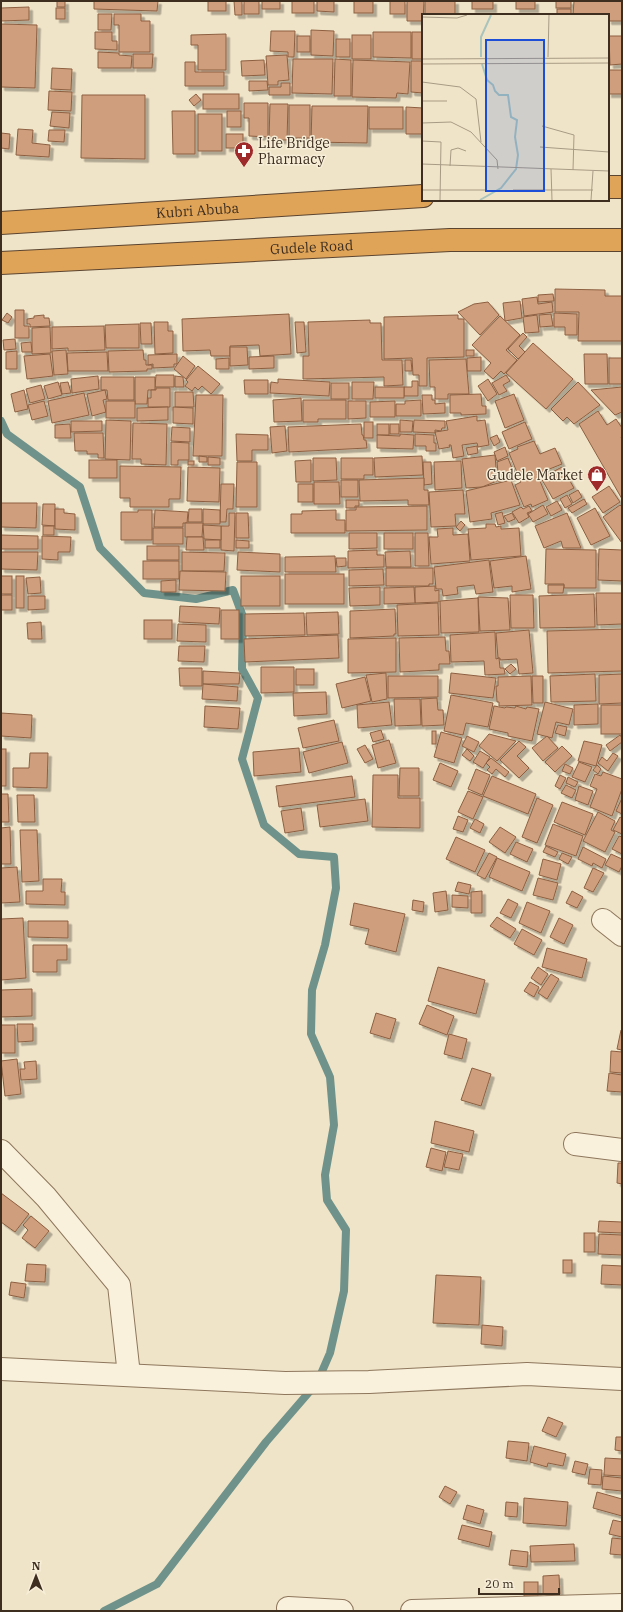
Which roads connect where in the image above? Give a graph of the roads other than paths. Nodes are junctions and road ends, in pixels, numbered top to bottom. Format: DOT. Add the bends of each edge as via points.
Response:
graph roads {
  1 [pos="609,187"];
  2 [pos="622,187"];
  3 [pos="422,196"];
  4 [pos="1,223"];
  5 [pos="622,240"];
  6 [pos="1,263"];
  7 [pos="603,920"];
  8 [pos="622,935"];
  9 [pos="575,1144"];
  10 [pos="622,1150"];
  11 [pos="1,1151"];
  12 [pos="1,1369"];
  13 [pos="129,1375"];
  14 [pos="622,1379"];
  15 [pos="622,1605"];
  16 [pos="288,1608"];
  17 [pos="342,1611"];
  18 [pos="412,1611"];
  1 -- 2 [label="highway"];
  3 -- 4 [label="highway, Kubri Abuba"];
  5 -- 6 [label="highway, Gudele Road" via="450,240"];
  7 -- 8 [label="street"];
  9 -- 10 [label="street"];
  11 -- 13 [label="street" via="46,1196 119,1285"];
  12 -- 13 [label="street"];
  13 -- 14 [label="street" via="317,1383 527,1374"];
  15 -- 18 [label="street"];
  16 -- 17 [label="street"];
}
